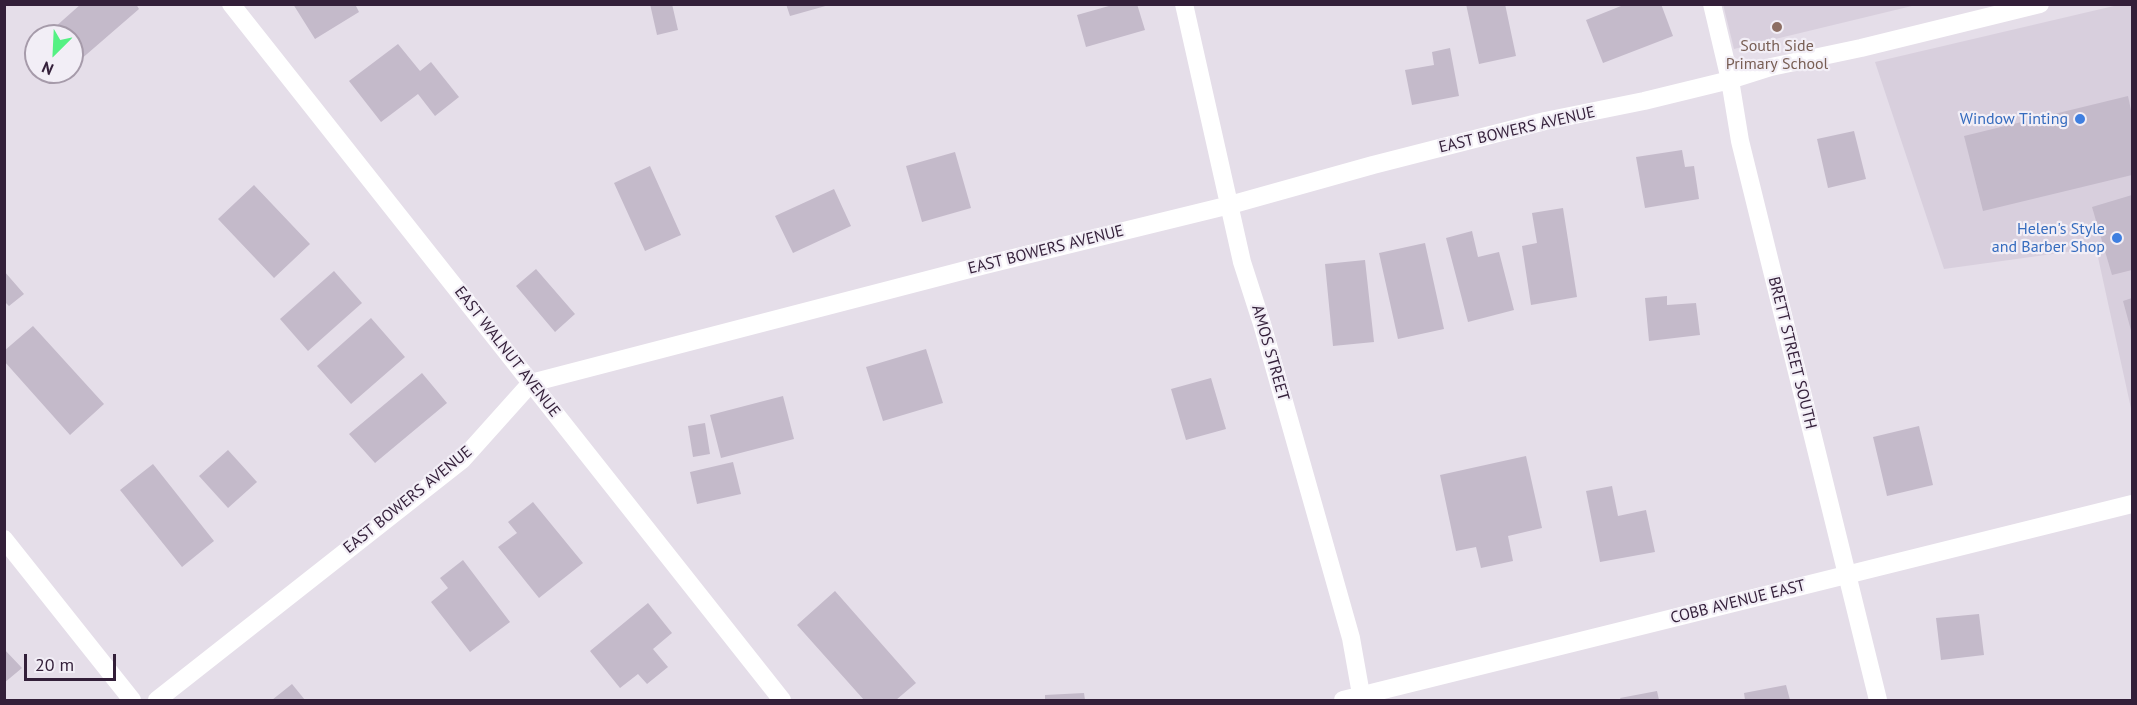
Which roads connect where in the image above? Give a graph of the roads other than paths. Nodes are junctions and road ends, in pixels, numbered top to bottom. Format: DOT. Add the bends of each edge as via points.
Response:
graph roads {
  1 [pos="231,4"];
  2 [pos="1184,4"];
  3 [pos="1712,4"];
  4 [pos="2040,4"];
  5 [pos="1730,80"];
  6 [pos="1230,205"];
  7 [pos="531,382"];
  8 [pos="2133,504"];
  9 [pos="4,539"];
  10 [pos="1847,575"];
  11 [pos="1362,698"];
  12 [pos="132,700"];
  13 [pos="157,700"];
  14 [pos="782,700"];
  15 [pos="1343,700"];
  16 [pos="1878,700"];
  1 -- 7 [label="street, EAST WALNUT AVENUE"];
  2 -- 6 [label="street, AMOS STREET"];
  3 -- 5 [label="street, BRETT STREET SOUTH"];
  4 -- 5 [label="street, EAST BOWERS AVENUE"];
  5 -- 6 [label="street, EAST BOWERS AVENUE" via="1545,121"];
  5 -- 10 [label="street, BRETT STREET SOUTH" via="1742,151"];
  6 -- 7 [label="street, EAST BOWERS AVENUE"];
  6 -- 11 [label="street, AMOS STREET" via="1242,262 1351,638"];
  7 -- 13 [label="street, EAST BOWERS AVENUE" via="462,460"];
  7 -- 14 [label="street, EAST WALNUT AVENUE"];
  8 -- 10 [label="street, COBB AVENUE EAST"];
  9 -- 12 [label="street"];
  10 -- 11 [label="street, COBB AVENUE EAST"];
  10 -- 16 [label="street, BRETT STREET SOUTH"];
  11 -- 15 [label="street, COBB AVENUE EAST"];
}
